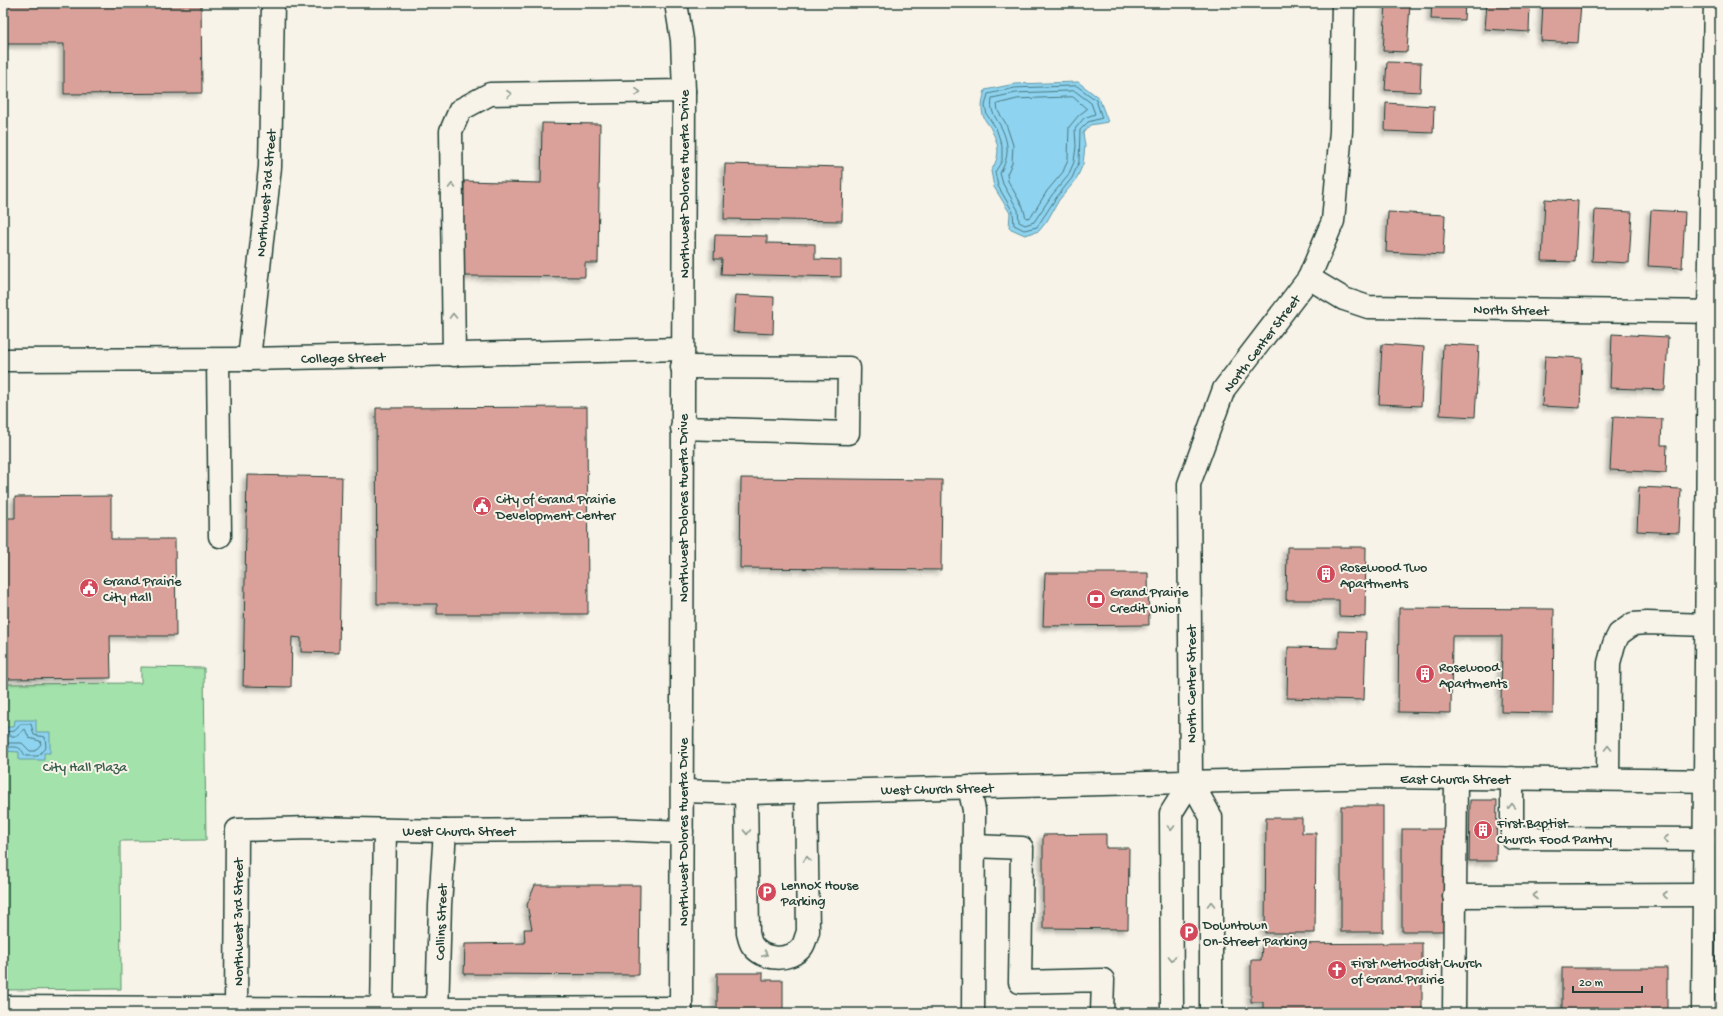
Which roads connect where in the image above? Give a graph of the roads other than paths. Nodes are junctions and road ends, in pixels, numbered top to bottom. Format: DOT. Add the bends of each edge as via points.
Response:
graph roads {
  1 [pos="273,3"];
  2 [pos="676,3"];
  3 [pos="1343,3"];
  4 [pos="1715,3"];
  5 [pos="684,91"];
  6 [pos="1309,278"];
  7 [pos="1715,312"];
  8 [pos="454,355"];
  9 [pos="682,358"];
  10 [pos="249,359"];
  11 [pos="3,360"];
  12 [pos="218,360"];
  13 [pos="682,428"];
  14 [pos="220,536"];
  15 [pos="1707,625"];
  16 [pos="1456,778"];
  17 [pos="1512,778"];
  18 [pos="1608,779"];
  19 [pos="1191,781"];
  20 [pos="1713,781"];
  21 [pos="969,787"];
  22 [pos="682,791"];
  23 [pos="806,791"];
  24 [pos="746,793"];
  25 [pos="237,830"];
  26 [pos="385,830"];
  27 [pos="445,831"];
  28 [pos="682,832"];
  29 [pos="1705,839"];
  30 [pos="974,846"];
  31 [pos="1704,895"];
  32 [pos="1454,896"];
  33 [pos="3,1007"];
  34 [pos="104,1010"];
  35 [pos="236,1011"];
  36 [pos="306,1011"];
  37 [pos="382,1011"];
  38 [pos="437,1011"];
  39 [pos="681,1011"];
  40 [pos="973,1013"];
  41 [pos="1102,1013"];
  42 [pos="1172,1013"];
  43 [pos="1212,1013"];
  44 [pos="1454,1013"];
  45 [pos="1703,1013"];
  1 -- 10 [label="street, Northwest 3rd Street" via="270,167"];
  2 -- 5 [label="street, Northwest Dolores Huerta Drive" via="682,40"];
  3 -- 6 [label="street, North Center Street" via="1341,131 1333,221"];
  4 -- 7 [label="street"];
  8 -- 5 [label="street, one-way" via="451,131 460,110 490,94"];
  5 -- 9 [label="street, Northwest Dolores Huerta Drive"];
  6 -- 7 [label="street, North Street" via="1344,299 1368,308"];
  6 -- 19 [label="street, North Center Street" via="1224,389 1189,484"];
  7 -- 15 [label="street"];
  8 -- 9 [label="street, College Street"];
  8 -- 10 [label="street, College Street"];
  9 -- 13 [label="street, Northwest Dolores Huerta Drive"];
  9 -- 13 [label="street, College Street" via="849,368 848,433"];
  10 -- 12 [label="street, College Street"];
  11 -- 12 [label="street, College Street"];
  12 -- 14 [label="street"];
  13 -- 22 [label="street, Northwest Dolores Huerta Drive"];
  18 -- 15 [label="street, one-way" via="1609,663 1619,634 1633,624"];
  15 -- 20 [label="street"];
  16 -- 17 [label="street, East Church Street"];
  16 -- 19 [label="street, East Church Street"];
  16 -- 32 [label="street"];
  17 -- 18 [label="street, East Church Street"];
  29 -- 17 [label="street, one-way" via="1512,838"];
  18 -- 20 [label="street, East Church Street"];
  19 -- 21 [label="street, West Church Street"];
  19 -- 42 [label="street, one-way" via="1171,813"];
  43 -- 19 [label="street, North Center Street, one-way" via="1211,817"];
  20 -- 29 [label="street"];
  21 -- 23 [label="street, West Church Street"];
  21 -- 30 [label="street" via="974,810"];
  22 -- 24 [label="street, West Church Street"];
  22 -- 28 [label="street, Northwest Dolores Huerta Drive"];
  23 -- 24 [label="street, West Church Street"];
  24 -- 23 [label="street, one-way" via="748,933 751,945 761,954 774,958 791,955 802,947 808,932"];
  25 -- 26 [label="street, West Church Street"];
  25 -- 35 [label="street, Northwest 3rd Street"];
  26 -- 27 [label="street, West Church Street"];
  26 -- 37 [label="street"];
  27 -- 28 [label="street, West Church Street" via="613,829"];
  27 -- 38 [label="street, Collins Street"];
  28 -- 39 [label="street, Northwest Dolores Huerta Drive"];
  29 -- 31 [label="street"];
  30 -- 40 [label="street"];
  30 -- 41 [label="street" via="1022,848 1020,982 1103,980"];
  31 -- 32 [label="street, one-way"];
  31 -- 45 [label="street"];
  32 -- 44 [label="street"];
  33 -- 34 [label="street"];
  34 -- 35 [label="street"];
  35 -- 36 [label="street"];
  36 -- 37 [label="street"];
  37 -- 38 [label="street"];
  38 -- 39 [label="street"];
}
